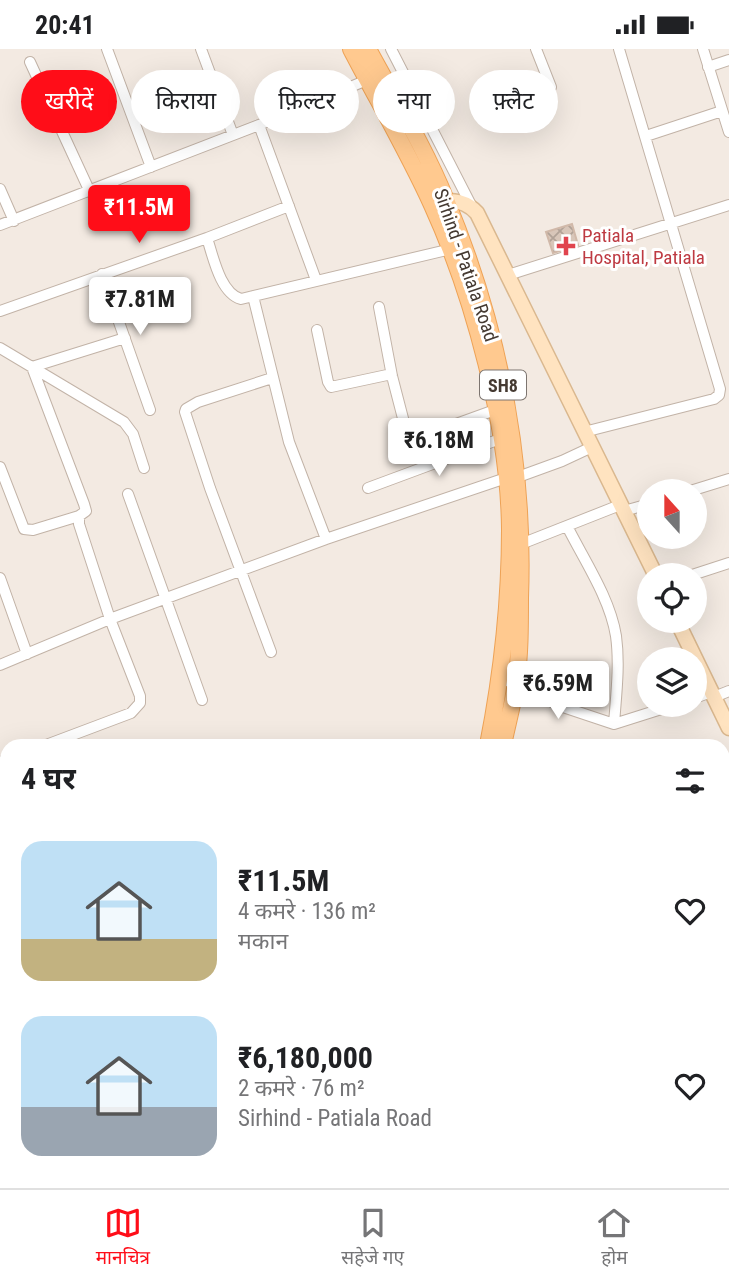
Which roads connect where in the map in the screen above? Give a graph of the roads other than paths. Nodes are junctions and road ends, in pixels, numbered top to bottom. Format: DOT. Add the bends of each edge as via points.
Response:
graph roads {
  1 [pos="107,49"];
  2 [pos="201,49"];
  3 [pos="351,49"];
  4 [pos="368,49"];
  5 [pos="391,49"];
  6 [pos="536,49"];
  7 [pos="619,49"];
  8 [pos="702,49"];
  9 [pos="729,60"];
  10 [pos="30,62"];
  11 [pos="708,67"];
  12 [pos="544,70"];
  13 [pos="368,80"];
  14 [pos="359,84"];
  15 [pos="722,111"];
  16 [pos="254,127"];
  17 [pos="729,130"];
  18 [pos="262,133"];
  19 [pos="233,135"];
  20 [pos="646,136"];
  21 [pos="151,167"];
  22 [pos="0,189"];
  23 [pos="90,192"];
  24 [pos="439,202"];
  25 [pos="729,205"];
  26 [pos="289,206"];
  27 [pos="472,207"];
  28 [pos="14,221"];
  29 [pos="671,224"];
  30 [pos="0,226"];
  31 [pos="207,238"];
  32 [pos="451,249"];
  33 [pos="102,274"];
  34 [pos="508,275"];
  35 [pos="316,280"];
  36 [pos="253,296"];
  37 [pos="379,307"];
  38 [pos="0,311"];
  39 [pos="317,330"];
  40 [pos="124,338"];
  41 [pos="0,348"];
  42 [pos="32,367"];
  43 [pos="392,376"];
  44 [pos="272,378"];
  45 [pos="150,410"];
  46 [pos="495,410"];
  47 [pos="584,432"];
  48 [pos="500,439"];
  49 [pos="592,447"];
  50 [pos="0,467"];
  51 [pos="144,468"];
  52 [pos="512,478"];
  53 [pos="729,479"];
  54 [pos="707,486"];
  55 [pos="368,488"];
  56 [pos="128,494"];
  57 [pos="637,506"];
  58 [pos="622,508"];
  59 [pos="79,516"];
  60 [pos="567,526"];
  61 [pos="326,538"];
  62 [pos="522,544"];
  63 [pos="650,563"];
  64 [pos="729,563"];
  65 [pos="707,570"];
  66 [pos="240,571"];
  67 [pos="0,578"];
  68 [pos="166,598"];
  69 [pos="110,619"];
  70 [pos="683,633"];
  71 [pos="271,652"];
  72 [pos="27,655"];
  73 [pos="0,665"];
  74 [pos="508,681"];
  75 [pos="729,691"];
  76 [pos="712,694"];
  77 [pos="707,695"];
  78 [pos="202,700"];
  79 [pos="637,717"];
  80 [pos="614,724"];
  81 [pos="729,728"];
  82 [pos="68,739"];
  83 [pos="490,739"];
  84 [pos="503,739"];
  1 -- 21 [label="street"];
  2 -- 19 [label="street"];
  3 -- 13 [label="main road"];
  4 -- 24 [label="main road, Sirhind - Patiala Road / SH8"];
  5 -- 27 [label="street"];
  6 -- 12 [label="street"];
  7 -- 20 [label="street"];
  8 -- 11 [label="street"];
  9 -- 11 [label="street"];
  10 -- 23 [label="street"];
  11 -- 15 [label="street"];
  13 -- 14 [label="street"];
  13 -- 24 [label="main road"];
  15 -- 17 [label="street"];
  15 -- 20 [label="street"];
  16 -- 19 [label="street"];
  18 -- 26 [label="street"];
  19 -- 21 [label="street"];
  20 -- 29 [label="street"];
  21 -- 23 [label="street"];
  22 -- 28 [label="street"];
  23 -- 28 [label="street"];
  24 -- 27 [label="street"];
  24 -- 32 [label="main road"];
  24 -- 52 [label="main road, Sirhind - Patiala Road / SH8" via="488,321 502,377"];
  25 -- 29 [label="street"];
  26 -- 31 [label="street"];
  26 -- 35 [label="street"];
  27 -- 34 [label="street"];
  28 -- 30 [label="street"];
  29 -- 34 [label="street"];
  29 -- 47 [label="street" via="719,395"];
  31 -- 33 [label="street"];
  31 -- 36 [label="street" via="230,292 241,299"];
  32 -- 35 [label="street"];
  32 -- 46 [label="main road"];
  33 -- 38 [label="street"];
  33 -- 40 [label="street"];
  34 -- 47 [label="street"];
  35 -- 36 [label="street"];
  36 -- 44 [label="street"];
  37 -- 43 [label="street"];
  39 -- 43 [label="street" via="331,387"];
  40 -- 42 [label="street"];
  40 -- 45 [label="street"];
  41 -- 42 [label="street"];
  42 -- 51 [label="street" via="124,422"];
  42 -- 59 [label="street" via="85,504 86,511"];
  43 -- 46 [label="street" via="411,438"];
  44 -- 61 [label="street" via="289,442"];
  44 -- 66 [label="street" via="186,409"];
  46 -- 48 [label="main road"];
  47 -- 49 [label="street"];
  48 -- 52 [label="main road"];
  48 -- 55 [label="street"];
  49 -- 52 [label="street"];
  49 -- 58 [label="street"];
  50 -- 59 [label="street" via="24,529"];
  52 -- 61 [label="street"];
  52 -- 62 [label="main road, Sirhind - Patiala Road / SH8"];
  52 -- 74 [label="main road"];
  53 -- 54 [label="street"];
  56 -- 68 [label="street"];
  57 -- 58 [label="street"];
  58 -- 60 [label="street"];
  58 -- 63 [label="street"];
  59 -- 69 [label="street"];
  60 -- 62 [label="street"];
  60 -- 80 [label="street" via="615,633"];
  61 -- 66 [label="street"];
  62 -- 74 [label="main road, Sirhind - Patiala Road / SH8" via="519,650"];
  64 -- 65 [label="street"];
  66 -- 68 [label="street"];
  66 -- 71 [label="street"];
  67 -- 72 [label="street"];
  68 -- 69 [label="street"];
  68 -- 78 [label="street"];
  69 -- 72 [label="street"];
  69 -- 82 [label="street" via="140,703 131,713"];
  70 -- 76 [label="street"];
  72 -- 73 [label="street"];
  74 -- 80 [label="street"];
  74 -- 83 [label="main road"];
  74 -- 84 [label="main road, Sirhind - Patiala Road / SH8"];
  75 -- 76 [label="street"];
  76 -- 77 [label="street"];
  76 -- 81 [label="street"];
  79 -- 80 [label="street"];
}
